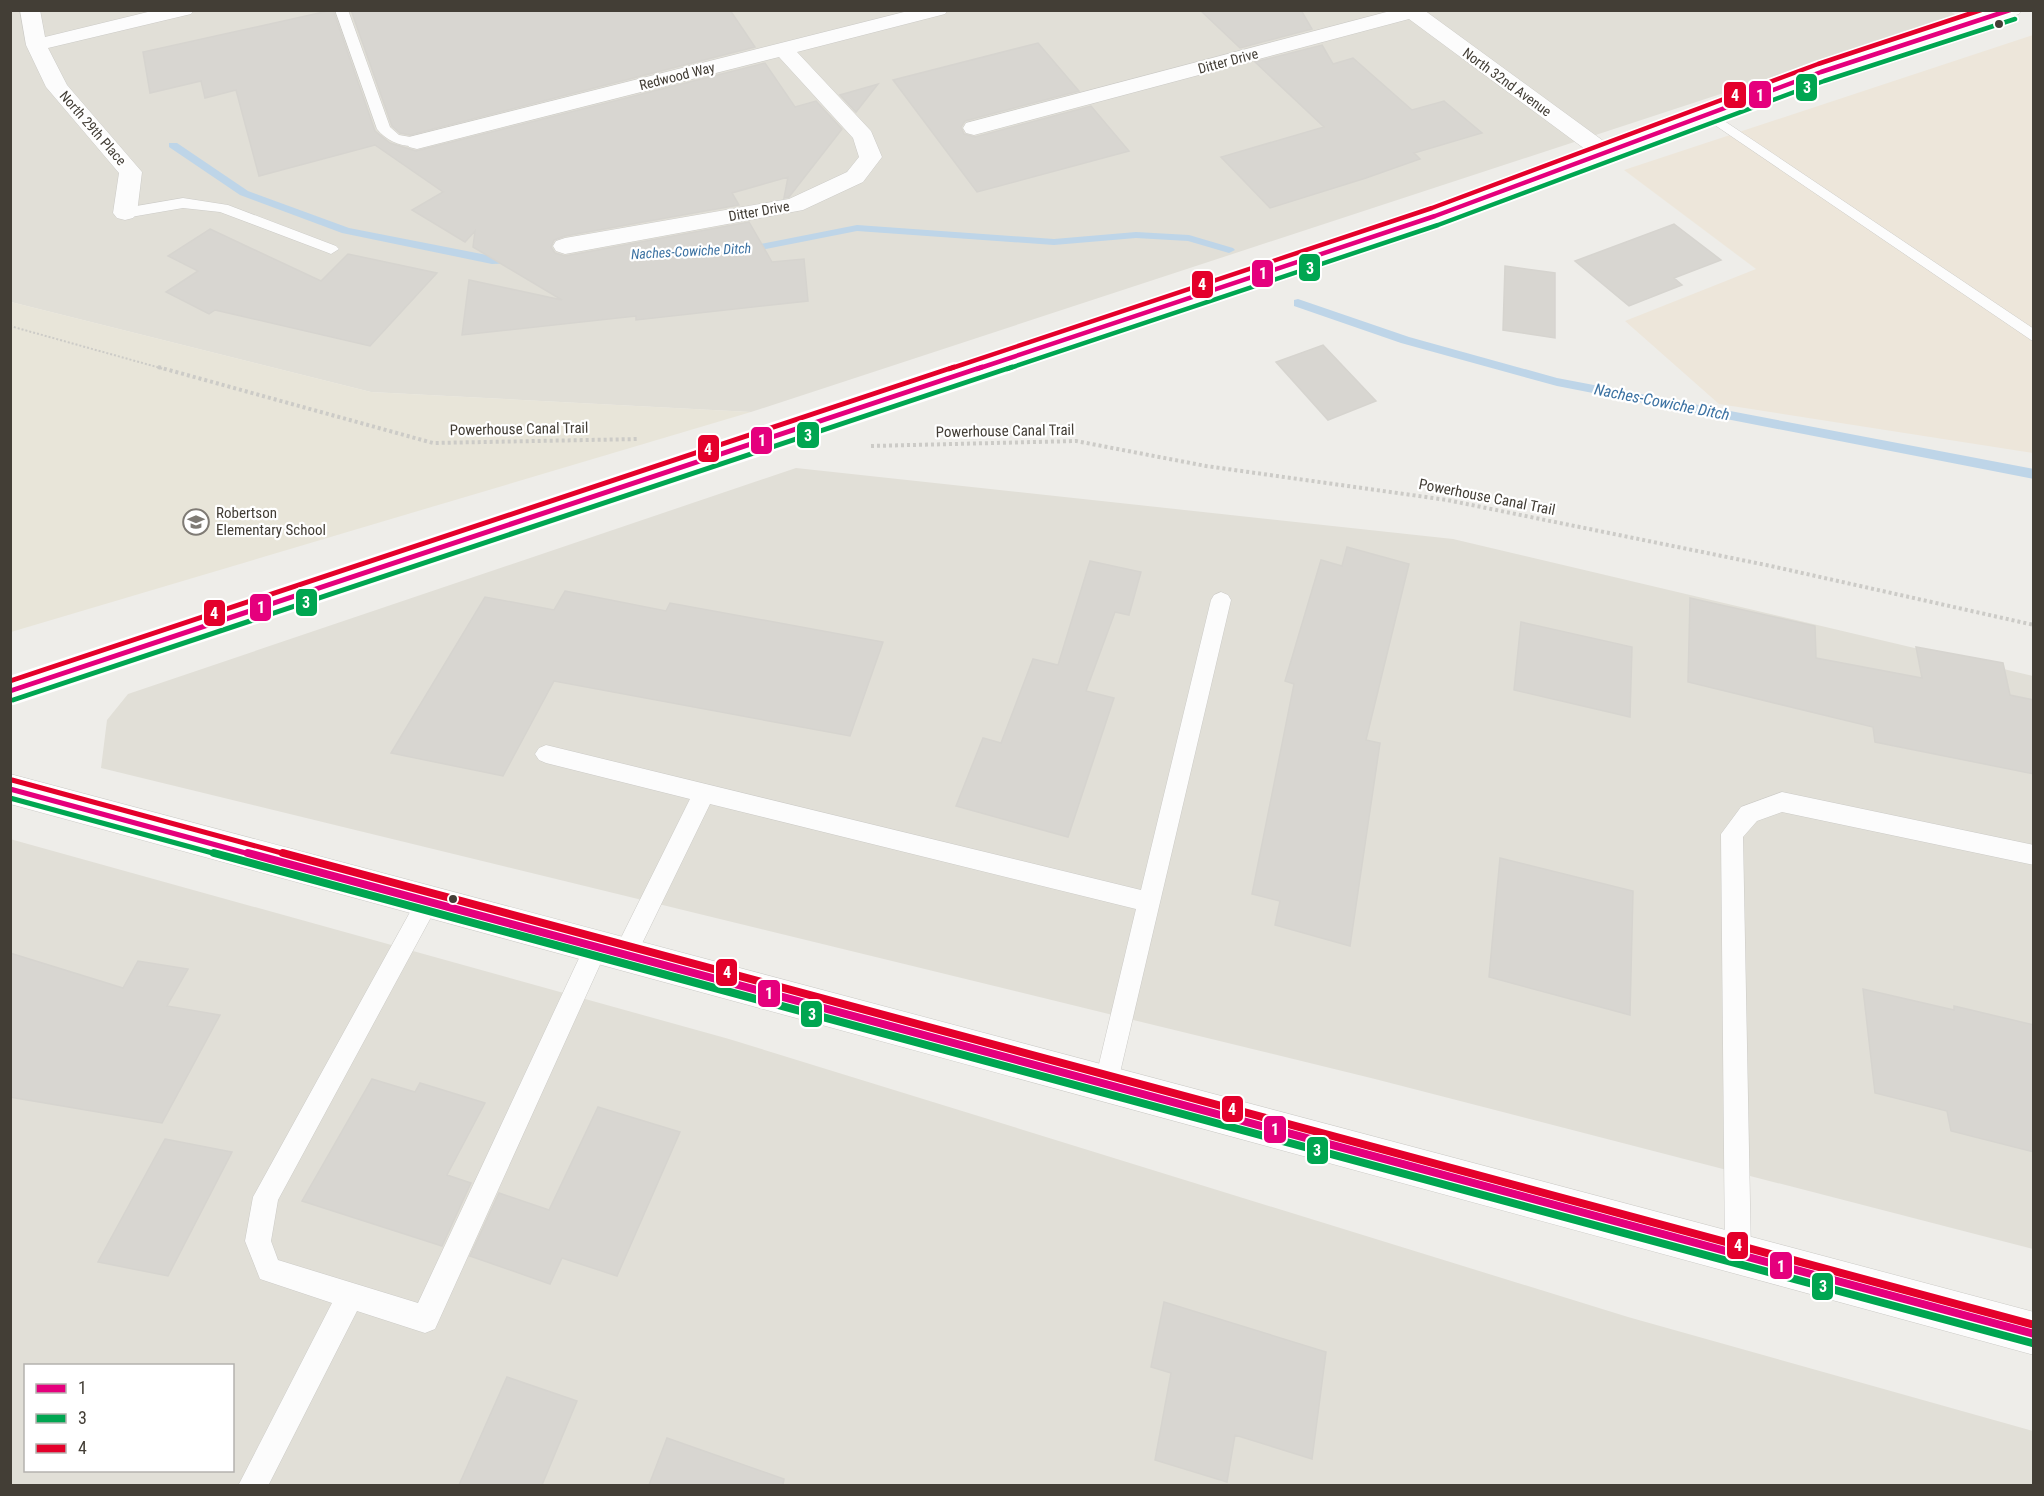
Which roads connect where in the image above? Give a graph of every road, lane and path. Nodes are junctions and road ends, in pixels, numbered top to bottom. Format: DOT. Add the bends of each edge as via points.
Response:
graph roads {
  1 [pos="30,10"];
  2 [pos="184,10"];
  3 [pos="341,10"];
  4 [pos="938,10"];
  5 [pos="2012,10"];
  6 [pos="1411,11"];
  7 [pos="36,45"];
  8 [pos="783,49"];
  9 [pos="1708,114"];
  10 [pos="974,128"];
  11 [pos="417,142"];
  12 [pos="1605,153"];
  13 [pos="125,213"];
  14 [pos="565,246"];
  15 [pos="331,249"];
  16 [pos="10,327"];
  17 [pos="2034,337"];
  18 [pos="640,439"];
  19 [pos="869,446"];
  20 [pos="1221,600"];
  21 [pos="2034,625"];
  22 [pos="10,691"];
  23 [pos="546,754"];
  24 [pos="10,789"];
  25 [pos="704,793"];
  26 [pos="2034,855"];
  27 [pos="428,901"];
  28 [pos="1149,902"];
  29 [pos="610,951"];
  30 [pos="1106,1085"];
  31 [pos="1738,1255"];
  32 [pos="350,1296"];
  33 [pos="2034,1334"];
  34 [pos="252,1485"];
  1 -- 7 [label="street, North 29th Place"];
  2 -- 7 [label="street"];
  3 -- 11 [label="lane" via="384,129 394,138"];
  4 -- 8 [label="street, Redwood Way"];
  5 -- 9 [label="street" via="1821,72"];
  6 -- 10 [label="street, Ditter Drive"];
  6 -- 12 [label="street, North 32nd Avenue"];
  7 -- 13 [label="street, North 29th Place" via="57,87 131,172"];
  8 -- 11 [label="street, Redwood Way"];
  8 -- 14 [label="street, Ditter Drive" via="863,136 871,157 855,177 795,205"];
  9 -- 12 [label="street"];
  9 -- 17 [label="lane"];
  12 -- 22 [label="street" via="1412,224"];
  13 -- 15 [label="lane" via="183,203 223,208"];
  16 -- 18 [label="path, Powerhouse Canal Trail" via="433,443"];
  19 -- 21 [label="path, Powerhouse Canal Trail" via="1076,441 1206,466 1447,500"];
  20 -- 28 [label="lane"];
  23 -- 25 [label="lane"];
  24 -- 27 [label="street"];
  25 -- 28 [label="lane"];
  25 -- 29 [label="lane"];
  26 -- 31 [label="lane" via="1782,802 1749,814 1732,834"];
  27 -- 29 [label="street"];
  27 -- 32 [label="lane" via="266,1197 258,1241 269,1270"];
  28 -- 30 [label="lane"];
  29 -- 30 [label="street"];
  29 -- 32 [label="lane" via="425,1319"];
  30 -- 31 [label="street"];
  31 -- 33 [label="street"];
  32 -- 34 [label="lane"];
}
